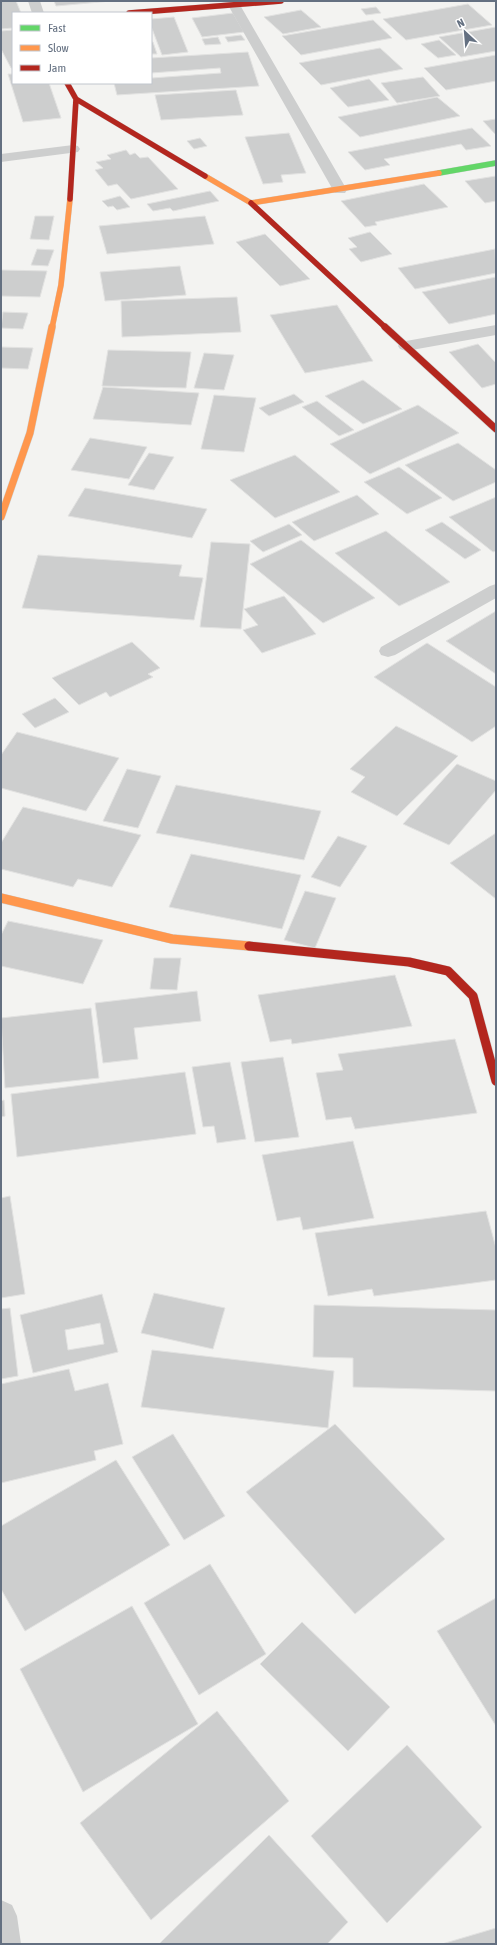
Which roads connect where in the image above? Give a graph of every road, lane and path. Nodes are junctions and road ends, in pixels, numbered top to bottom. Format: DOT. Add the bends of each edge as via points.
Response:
graph roads {
  1 [pos="34,1"];
  2 [pos="280,1"];
  3 [pos="234,5"];
  4 [pos="38,12"];
  5 [pos="142,12"];
  6 [pos="68,84"];
  7 [pos="76,99"];
  8 [pos="73,149"];
  9 [pos="1,158"];
  10 [pos="496,163"];
  11 [pos="340,190"];
  12 [pos="251,203"];
  13 [pos="496,330"];
  14 [pos="406,346"];
  15 [pos="496,429"];
  16 [pos="1,517"];
  17 [pos="496,590"];
  18 [pos="388,651"];
  19 [pos="1,898"];
  20 [pos="496,1081"];
  21 [pos="1,1916"];
  22 [pos="5,1944"];
  1 -- 4 [label="street"];
  2 -- 3 [label="street"];
  3 -- 5 [label="street"];
  3 -- 11 [label="street"];
  6 -- 7 [label="street"];
  7 -- 8 [label="street"];
  7 -- 12 [label="street"];
  8 -- 9 [label="street"];
  8 -- 16 [label="street" via="61,285 30,433"];
  10 -- 11 [label="street"];
  11 -- 12 [label="street"];
  12 -- 14 [label="street"];
  13 -- 14 [label="street"];
  14 -- 15 [label="street"];
  17 -- 18 [label="street"];
  19 -- 20 [label="street" via="172,939 409,962 448,971 473,996"];
  21 -- 22 [label="street"];
}
